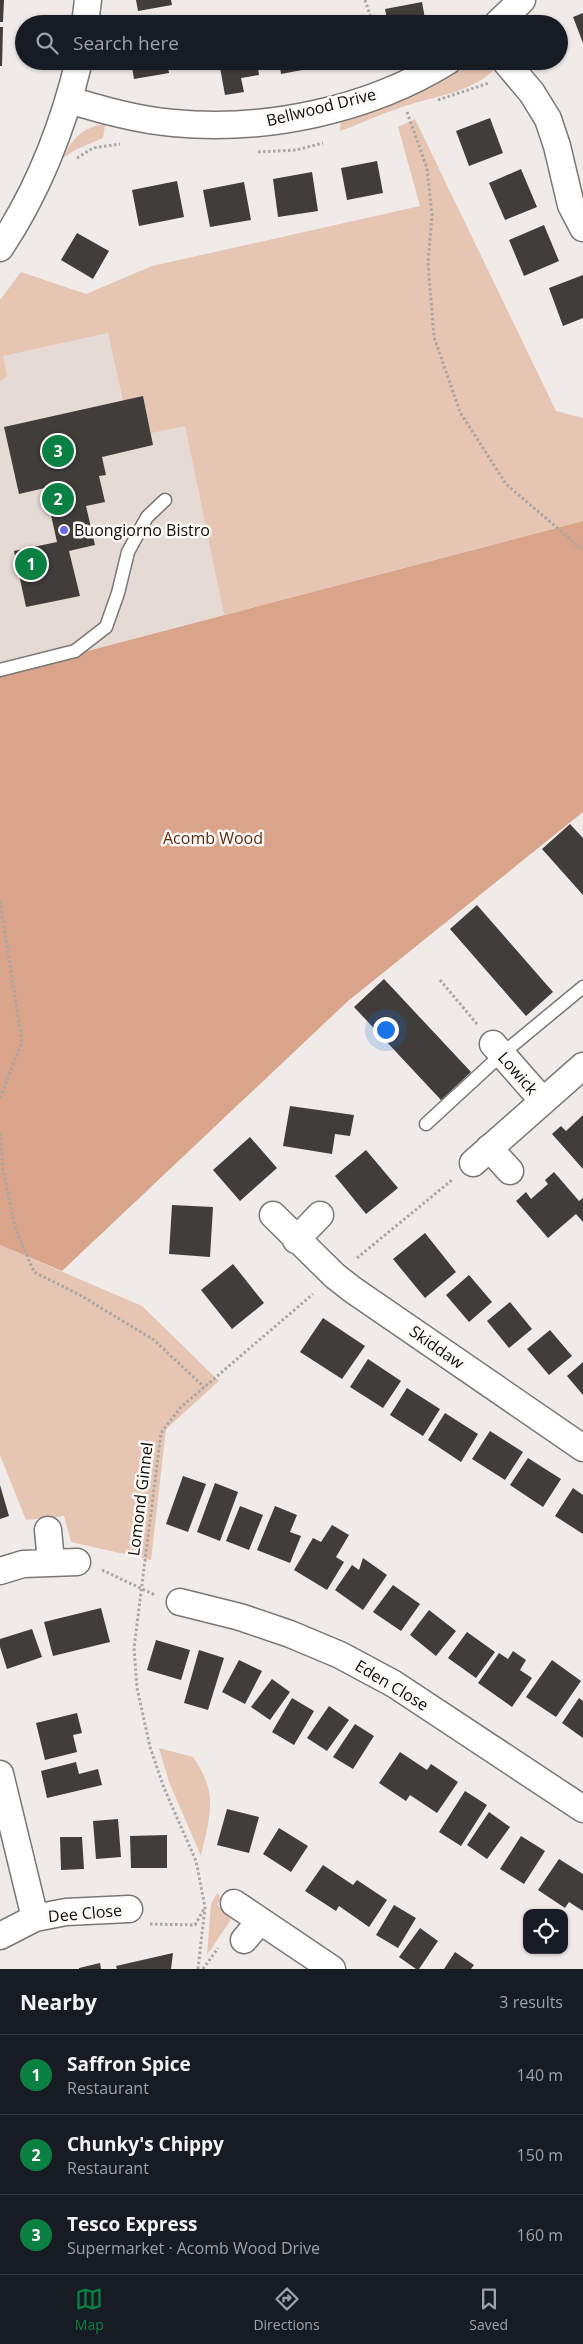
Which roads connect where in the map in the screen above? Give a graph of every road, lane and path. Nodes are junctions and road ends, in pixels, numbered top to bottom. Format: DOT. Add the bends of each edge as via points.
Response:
graph roads {
  1 [pos="88,0"];
  2 [pos="365,0"];
  3 [pos="522,0"];
  4 [pos="86,15"];
  5 [pos="370,15"];
  6 [pos="506,15"];
  7 [pos="77,70"];
  8 [pos="433,70"];
  9 [pos="512,70"];
  10 [pos="69,100"];
  11 [pos="406,109"];
  12 [pos="583,228"];
  13 [pos="0,248"];
  14 [pos="165,500"];
  15 [pos="583,550"];
  16 [pos="0,670"];
  17 [pos="0,901"];
  18 [pos="440,980"];
  19 [pos="583,987"];
  20 [pos="498,1049"];
  21 [pos="583,1066"];
  22 [pos="0,1098"];
  23 [pos="543,1102"];
  24 [pos="426,1124"];
  25 [pos="0,1133"];
  26 [pos="481,1155"];
  27 [pos="510,1171"];
  28 [pos="273,1215"];
  29 [pos="320,1215"];
  30 [pos="296,1240"];
  31 [pos="335,1276"];
  32 [pos="204,1387"];
  33 [pos="583,1448"];
  34 [pos="48,1530"];
  35 [pos="51,1561"];
  36 [pos="78,1562"];
  37 [pos="0,1571"];
  38 [pos="140,1588"];
  39 [pos="180,1602"];
  40 [pos="0,1774"];
  41 [pos="583,1809"];
  42 [pos="234,1903"];
  43 [pos="205,1907"];
  44 [pos="130,1909"];
  45 [pos="34,1918"];
  46 [pos="0,1936"];
  47 [pos="198,1969"];
  48 [pos="332,1969"];
  1 -- 4 [label="street"];
  2 -- 5 [label="path"];
  3 -- 6 [label="street"];
  7 -- 10 [label="street"];
  8 -- 10 [label="street, Bellwood Drive" via="395,88 343,106 249,124 172,123"];
  9 -- 12 [label="street" via="548,119 558,146 571,205"];
  10 -- 13 [label="street" via="48,160 15,226"];
  11 -- 15 [label="path" via="427,168 432,215 428,263 434,337 460,412 506,484"];
  14 -- 16 [label="lane" via="147,516 128,552 106,627 75,651"];
  17 -- 22 [label="path" via="22,1042"];
  18 -- 20 [label="path"];
  19 -- 20 [label="lane"];
  20 -- 23 [label="street, Lowick"];
  20 -- 24 [label="lane"];
  21 -- 23 [label="street, Lowick"];
  23 -- 26 [label="street, Lowick"];
  25 -- 32 [label="path" via="3,1169 15,1228 34,1272 80,1295 154,1340"];
  26 -- 27 [label="street"];
  26 -- 31 [label="path, Lomond Ginnel"];
  28 -- 30 [label="street, Skiddaw"];
  29 -- 30 [label="street"];
  30 -- 31 [label="street, Skiddaw"];
  31 -- 32 [label="path, Lomond Ginnel"];
  31 -- 33 [label="street, Skiddaw"];
  32 -- 38 [label="path, Lomond Ginnel" via="181,1407 161,1433"];
  34 -- 35 [label="street"];
  35 -- 36 [label="street"];
  35 -- 37 [label="street"];
  36 -- 38 [label="path" via="88,1563"];
  38 -- 43 [label="path, Lomond Ginnel" via="134,1648 137,1688 150,1748 196,1861"];
  39 -- 41 [label="street, Eden Close" via="240,1617 340,1655 394,1684"];
  40 -- 45 [label="street, Dee Close"];
  42 -- 48 [label="street" via="252,1930"];
  43 -- 44 [label="path, Dee Close" via="195,1925 136,1924"];
  43 -- 47 [label="path, Lomond Ginnel"];
  44 -- 45 [label="street, Dee Close" via="66,1912"];
  45 -- 46 [label="street, Dee Close"];
}
